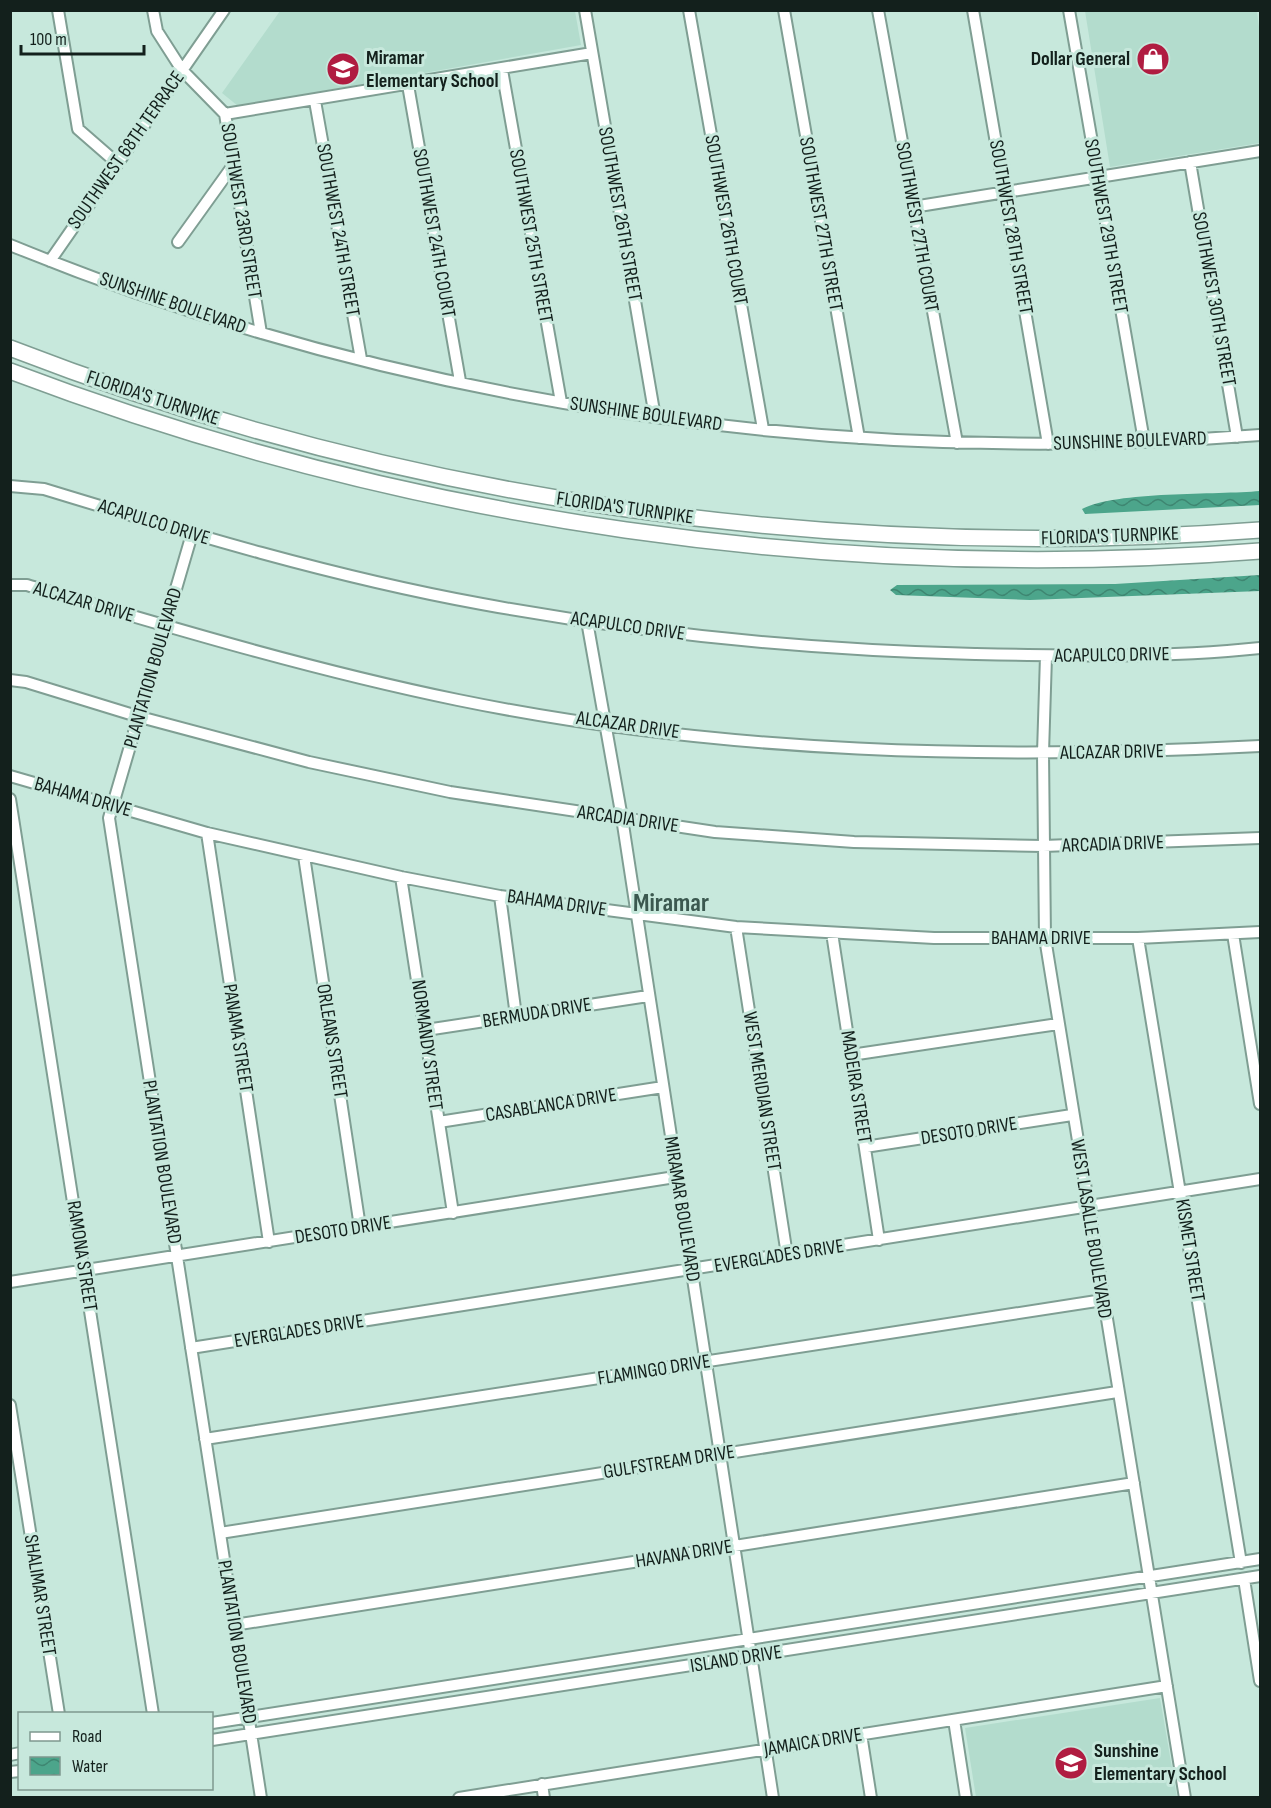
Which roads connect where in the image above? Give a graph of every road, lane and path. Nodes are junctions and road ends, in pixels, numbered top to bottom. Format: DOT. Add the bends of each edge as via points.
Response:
graph roads {
  1 [pos="58,10"];
  2 [pos="153,10"];
  3 [pos="224,10"];
  4 [pos="585,10"];
  5 [pos="689,10"];
  6 [pos="784,10"];
  7 [pos="878,10"];
  8 [pos="973,10"];
  9 [pos="1069,10"];
  10 [pos="592,53"];
  11 [pos="182,70"];
  12 [pos="502,70"];
  13 [pos="408,85"];
  14 [pos="315,101"];
  15 [pos="225,114"];
  16 [pos="1260,151"];
  17 [pos="1190,162"];
  18 [pos="117,163"];
  19 [pos="234,164"];
  20 [pos="1097,177"];
  21 [pos="1005,193"];
  22 [pos="913,207"];
  23 [pos="178,242"];
  24 [pos="10,245"];
  25 [pos="50,261"];
  26 [pos="261,333"];
  27 [pos="10,348"];
  28 [pos="361,359"];
  29 [pos="10,371"];
  30 [pos="460,381"];
  31 [pos="561,402"];
  32 [pos="655,417"];
  33 [pos="763,429"];
  34 [pos="1260,435"];
  35 [pos="1237,437"];
  36 [pos="859,438"];
  37 [pos="1144,441"];
  38 [pos="957,442"];
  39 [pos="1048,444"];
  40 [pos="10,486"];
  41 [pos="1260,530"];
  42 [pos="192,534"];
  43 [pos="1260,551"];
  44 [pos="10,585"];
  45 [pos="587,621"];
  46 [pos="166,626"];
  47 [pos="1260,648"];
  48 [pos="1046,656"];
  49 [pos="10,680"];
  50 [pos="140,717"];
  51 [pos="604,723"];
  52 [pos="1260,746"];
  53 [pos="1042,753"];
  54 [pos="10,776"];
  55 [pos="10,799"];
  56 [pos="112,805"];
  57 [pos="622,818"];
  58 [pos="207,833"];
  59 [pos="1260,838"];
  60 [pos="1043,846"];
  61 [pos="304,856"];
  62 [pos="401,877"];
  63 [pos="500,896"];
  64 [pos="636,914"];
  65 [pos="736,927"];
  66 [pos="1260,932"];
  67 [pos="832,933"];
  68 [pos="1233,934"];
  69 [pos="1045,938"];
  70 [pos="1138,938"];
  71 [pos="648,996"];
  72 [pos="516,1016"];
  73 [pos="1058,1024"];
  74 [pos="426,1030"];
  75 [pos="851,1055"];
  76 [pos="663,1087"];
  77 [pos="1260,1104"];
  78 [pos="1072,1115"];
  79 [pos="439,1122"];
  80 [pos="865,1147"];
  81 [pos="675,1177"];
  82 [pos="1260,1179"];
  83 [pos="1181,1192"];
  84 [pos="1088,1207"];
  85 [pos="453,1213"];
  86 [pos="360,1227"];
  87 [pos="879,1240"];
  88 [pos="269,1242"];
  89 [pos="787,1255"];
  90 [pos="177,1256"];
  91 [pos="84,1269"];
  92 [pos="692,1269"];
  93 [pos="10,1282"];
  94 [pos="1103,1300"];
  95 [pos="191,1348"];
  96 [pos="706,1362"];
  97 [pos="1117,1392"];
  98 [pos="10,1405"];
  99 [pos="206,1439"];
  100 [pos="720,1454"];
  101 [pos="1134,1483"];
  102 [pos="220,1533"];
  103 [pos="733,1546"];
  104 [pos="1260,1559"];
  105 [pos="1240,1563"];
  106 [pos="1260,1576"];
  107 [pos="1149,1577"];
  108 [pos="1244,1579"];
  109 [pos="1151,1592"];
  110 [pos="234,1625"];
  111 [pos="748,1639"];
  112 [pos="751,1657"];
  113 [pos="1260,1681"];
  114 [pos="1167,1686"];
  115 [pos="59,1712"];
  116 [pos="153,1712"];
  117 [pos="248,1717"];
  118 [pos="954,1720"];
  119 [pos="213,1723"];
  120 [pos="251,1734"];
  121 [pos="861,1734"];
  122 [pos="213,1740"];
  123 [pos="766,1749"];
  124 [pos="542,1784"];
  125 [pos="261,1797"];
  126 [pos="459,1797"];
  127 [pos="544,1797"];
  128 [pos="773,1797"];
  129 [pos="871,1797"];
  130 [pos="966,1797"];
  131 [pos="1185,1797"];
  1 -- 18 [label="street" via="78,129"];
  2 -- 11 [label="street, SOUTHWEST 23RD STREET" via="157,31"];
  3 -- 11 [label="street, SOUTHWEST 68TH TERRACE"];
  4 -- 10 [label="street, SOUTHWEST 26TH STREET"];
  5 -- 33 [label="street, SOUTHWEST 26TH COURT"];
  6 -- 36 [label="street, SOUTHWEST 27TH STREET"];
  7 -- 22 [label="street, SOUTHWEST 27TH COURT"];
  8 -- 21 [label="street, SOUTHWEST 28TH STREET"];
  9 -- 20 [label="street, SOUTHWEST 29TH STREET"];
  10 -- 12 [label="street"];
  10 -- 32 [label="street, SOUTHWEST 26TH STREET"];
  11 -- 15 [label="street, SOUTHWEST 23RD STREET"];
  11 -- 18 [label="street, SOUTHWEST 68TH TERRACE"];
  12 -- 13 [label="street"];
  12 -- 31 [label="street, SOUTHWEST 25TH STREET"];
  13 -- 14 [label="street"];
  13 -- 30 [label="street, SOUTHWEST 24TH COURT"];
  14 -- 15 [label="street"];
  14 -- 28 [label="street, SOUTHWEST 24TH STREET"];
  15 -- 19 [label="street, SOUTHWEST 23RD STREET"];
  16 -- 17 [label="street"];
  17 -- 20 [label="street"];
  17 -- 35 [label="street, SOUTHWEST 30TH STREET"];
  18 -- 25 [label="street, SOUTHWEST 68TH TERRACE"];
  19 -- 23 [label="street"];
  19 -- 26 [label="street, SOUTHWEST 23RD STREET"];
  20 -- 21 [label="street"];
  20 -- 37 [label="street, SOUTHWEST 29TH STREET"];
  21 -- 22 [label="street"];
  21 -- 39 [label="street, SOUTHWEST 28TH STREET"];
  22 -- 38 [label="street, SOUTHWEST 27TH COURT"];
  24 -- 25 [label="street, SUNSHINE BOULEVARD"];
  25 -- 26 [label="street, SUNSHINE BOULEVARD"];
  26 -- 28 [label="street, SUNSHINE BOULEVARD"];
  27 -- 41 [label="highway, FLORIDA'S TURNPIKE" via="145,396 292,441 478,484 655,513 779,528 953,537 1115,538"];
  28 -- 30 [label="street, SUNSHINE BOULEVARD"];
  29 -- 43 [label="highway, FLORIDA'S TURNPIKE" via="210,439 339,475 473,505 659,536 830,553 959,559 1114,559"];
  30 -- 31 [label="street, SUNSHINE BOULEVARD"];
  31 -- 32 [label="street, SUNSHINE BOULEVARD"];
  32 -- 33 [label="street, SUNSHINE BOULEVARD"];
  33 -- 36 [label="street, SUNSHINE BOULEVARD"];
  34 -- 35 [label="street, SUNSHINE BOULEVARD"];
  35 -- 37 [label="street, SUNSHINE BOULEVARD"];
  36 -- 38 [label="street, SUNSHINE BOULEVARD"];
  37 -- 39 [label="street, SUNSHINE BOULEVARD"];
  38 -- 39 [label="street, SUNSHINE BOULEVARD"];
  40 -- 42 [label="street, ACAPULCO DRIVE" via="44,489"];
  42 -- 45 [label="street, ACAPULCO DRIVE" via="288,561 480,604"];
  42 -- 46 [label="street, PLANTATION BOULEVARD"];
  44 -- 46 [label="street, ALCAZAR DRIVE" via="27,585"];
  45 -- 48 [label="street, ACAPULCO DRIVE" via="669,633 871,651"];
  45 -- 51 [label="street, MIRAMAR BOULEVARD"];
  46 -- 50 [label="street, PLANTATION BOULEVARD"];
  46 -- 51 [label="street, ALCAZAR DRIVE" via="320,668 460,700"];
  47 -- 48 [label="street, ACAPULCO DRIVE" via="1119,657"];
  48 -- 53 [label="street, WEST LASALLE BOULEVARD"];
  49 -- 50 [label="street, ARCADIA DRIVE"];
  50 -- 56 [label="street, PLANTATION BOULEVARD"];
  50 -- 57 [label="street, ARCADIA DRIVE" via="309,762 450,792"];
  51 -- 53 [label="street, ALCAZAR DRIVE" via="864,749"];
  51 -- 57 [label="street, MIRAMAR BOULEVARD"];
  52 -- 53 [label="street, ALCAZAR DRIVE"];
  53 -- 60 [label="street, WEST LASALLE BOULEVARD"];
  54 -- 56 [label="street, BAHAMA DRIVE"];
  55 -- 91 [label="street, RAMONA STREET"];
  56 -- 58 [label="street, BAHAMA DRIVE"];
  56 -- 90 [label="street, PLANTATION BOULEVARD" via="109,818"];
  57 -- 60 [label="street, ARCADIA DRIVE" via="715,832 854,842"];
  57 -- 64 [label="street, MIRAMAR BOULEVARD"];
  58 -- 61 [label="street, BAHAMA DRIVE"];
  58 -- 88 [label="street, PANAMA STREET"];
  59 -- 60 [label="street, ARCADIA DRIVE"];
  60 -- 69 [label="street, WEST LASALLE BOULEVARD"];
  61 -- 62 [label="street, BAHAMA DRIVE"];
  61 -- 86 [label="street, ORLEANS STREET"];
  62 -- 63 [label="street, BAHAMA DRIVE"];
  62 -- 74 [label="street, NORMANDY STREET"];
  63 -- 64 [label="street, BAHAMA DRIVE"];
  63 -- 72 [label="street"];
  64 -- 65 [label="street, BAHAMA DRIVE"];
  64 -- 71 [label="street, MIRAMAR BOULEVARD"];
  65 -- 67 [label="street, BAHAMA DRIVE"];
  65 -- 89 [label="street, WEST MERIDIAN STREET"];
  66 -- 68 [label="street, BAHAMA DRIVE"];
  67 -- 69 [label="street, BAHAMA DRIVE"];
  67 -- 75 [label="street, MADEIRA STREET"];
  68 -- 70 [label="street, BAHAMA DRIVE"];
  68 -- 77 [label="street"];
  69 -- 70 [label="street, BAHAMA DRIVE"];
  69 -- 73 [label="street, WEST LASALLE BOULEVARD"];
  70 -- 83 [label="street, KISMET STREET"];
  71 -- 72 [label="street, BERMUDA DRIVE"];
  71 -- 76 [label="street, MIRAMAR BOULEVARD"];
  72 -- 74 [label="street, BERMUDA DRIVE"];
  73 -- 75 [label="street"];
  73 -- 78 [label="street, WEST LASALLE BOULEVARD"];
  74 -- 79 [label="street, NORMANDY STREET"];
  75 -- 80 [label="street, MADEIRA STREET"];
  76 -- 79 [label="street, CASABLANCA DRIVE"];
  76 -- 81 [label="street, MIRAMAR BOULEVARD"];
  78 -- 80 [label="street, DESOTO DRIVE"];
  78 -- 84 [label="street, WEST LASALLE BOULEVARD"];
  79 -- 85 [label="street, NORMANDY STREET"];
  80 -- 87 [label="street, MADEIRA STREET"];
  81 -- 85 [label="street, DESOTO DRIVE"];
  81 -- 92 [label="street, MIRAMAR BOULEVARD"];
  82 -- 83 [label="street, EVERGLADES DRIVE"];
  83 -- 84 [label="street, EVERGLADES DRIVE"];
  83 -- 105 [label="street, KISMET STREET"];
  84 -- 87 [label="street, EVERGLADES DRIVE"];
  84 -- 94 [label="street, WEST LASALLE BOULEVARD"];
  85 -- 86 [label="street, DESOTO DRIVE"];
  86 -- 88 [label="street, DESOTO DRIVE"];
  87 -- 89 [label="street, EVERGLADES DRIVE"];
  88 -- 90 [label="street, DESOTO DRIVE"];
  89 -- 92 [label="street, EVERGLADES DRIVE"];
  90 -- 91 [label="street, DESOTO DRIVE"];
  90 -- 95 [label="street, PLANTATION BOULEVARD"];
  91 -- 93 [label="street, DESOTO DRIVE"];
  91 -- 116 [label="street, RAMONA STREET"];
  92 -- 95 [label="street, EVERGLADES DRIVE"];
  92 -- 96 [label="street, MIRAMAR BOULEVARD"];
  94 -- 96 [label="street, FLAMINGO DRIVE"];
  94 -- 97 [label="street, WEST LASALLE BOULEVARD"];
  95 -- 99 [label="street, PLANTATION BOULEVARD"];
  96 -- 99 [label="street, FLAMINGO DRIVE"];
  96 -- 100 [label="street, MIRAMAR BOULEVARD"];
  97 -- 100 [label="street, GULFSTREAM DRIVE"];
  97 -- 101 [label="street, WEST LASALLE BOULEVARD"];
  98 -- 115 [label="street, SHALIMAR STREET"];
  99 -- 102 [label="street, PLANTATION BOULEVARD"];
  100 -- 102 [label="street, GULFSTREAM DRIVE"];
  100 -- 103 [label="street, MIRAMAR BOULEVARD"];
  101 -- 103 [label="street, HAVANA DRIVE"];
  101 -- 107 [label="street, WEST LASALLE BOULEVARD"];
  102 -- 110 [label="street, PLANTATION BOULEVARD"];
  103 -- 110 [label="street, HAVANA DRIVE"];
  103 -- 111 [label="street, MIRAMAR BOULEVARD"];
  104 -- 105 [label="street, ISLAND DRIVE"];
  105 -- 107 [label="street, ISLAND DRIVE"];
  106 -- 108 [label="street, ISLAND DRIVE"];
  107 -- 109 [label="street, WEST LASALLE BOULEVARD"];
  107 -- 111 [label="street, ISLAND DRIVE"];
  108 -- 109 [label="street, ISLAND DRIVE"];
  108 -- 113 [label="street"];
  109 -- 112 [label="street, ISLAND DRIVE"];
  109 -- 114 [label="street, WEST LASALLE BOULEVARD"];
  110 -- 117 [label="street, PLANTATION BOULEVARD"];
  111 -- 112 [label="street, MIRAMAR BOULEVARD"];
  111 -- 117 [label="street, ISLAND DRIVE"];
  112 -- 120 [label="street, ISLAND DRIVE"];
  112 -- 123 [label="street, MIRAMAR BOULEVARD"];
  114 -- 118 [label="street, JAMAICA DRIVE"];
  114 -- 131 [label="street, WEST LASALLE BOULEVARD"];
  117 -- 119 [label="street, ISLAND DRIVE"];
  117 -- 120 [label="street, PLANTATION BOULEVARD"];
  118 -- 121 [label="street, JAMAICA DRIVE"];
  118 -- 130 [label="street"];
  120 -- 122 [label="street, ISLAND DRIVE"];
  120 -- 125 [label="street, PLANTATION BOULEVARD"];
  121 -- 123 [label="street, JAMAICA DRIVE"];
  121 -- 129 [label="street"];
  123 -- 124 [label="street, JAMAICA DRIVE"];
  123 -- 128 [label="street, MIRAMAR BOULEVARD"];
  124 -- 126 [label="street, JAMAICA DRIVE"];
  124 -- 127 [label="street"];
}
